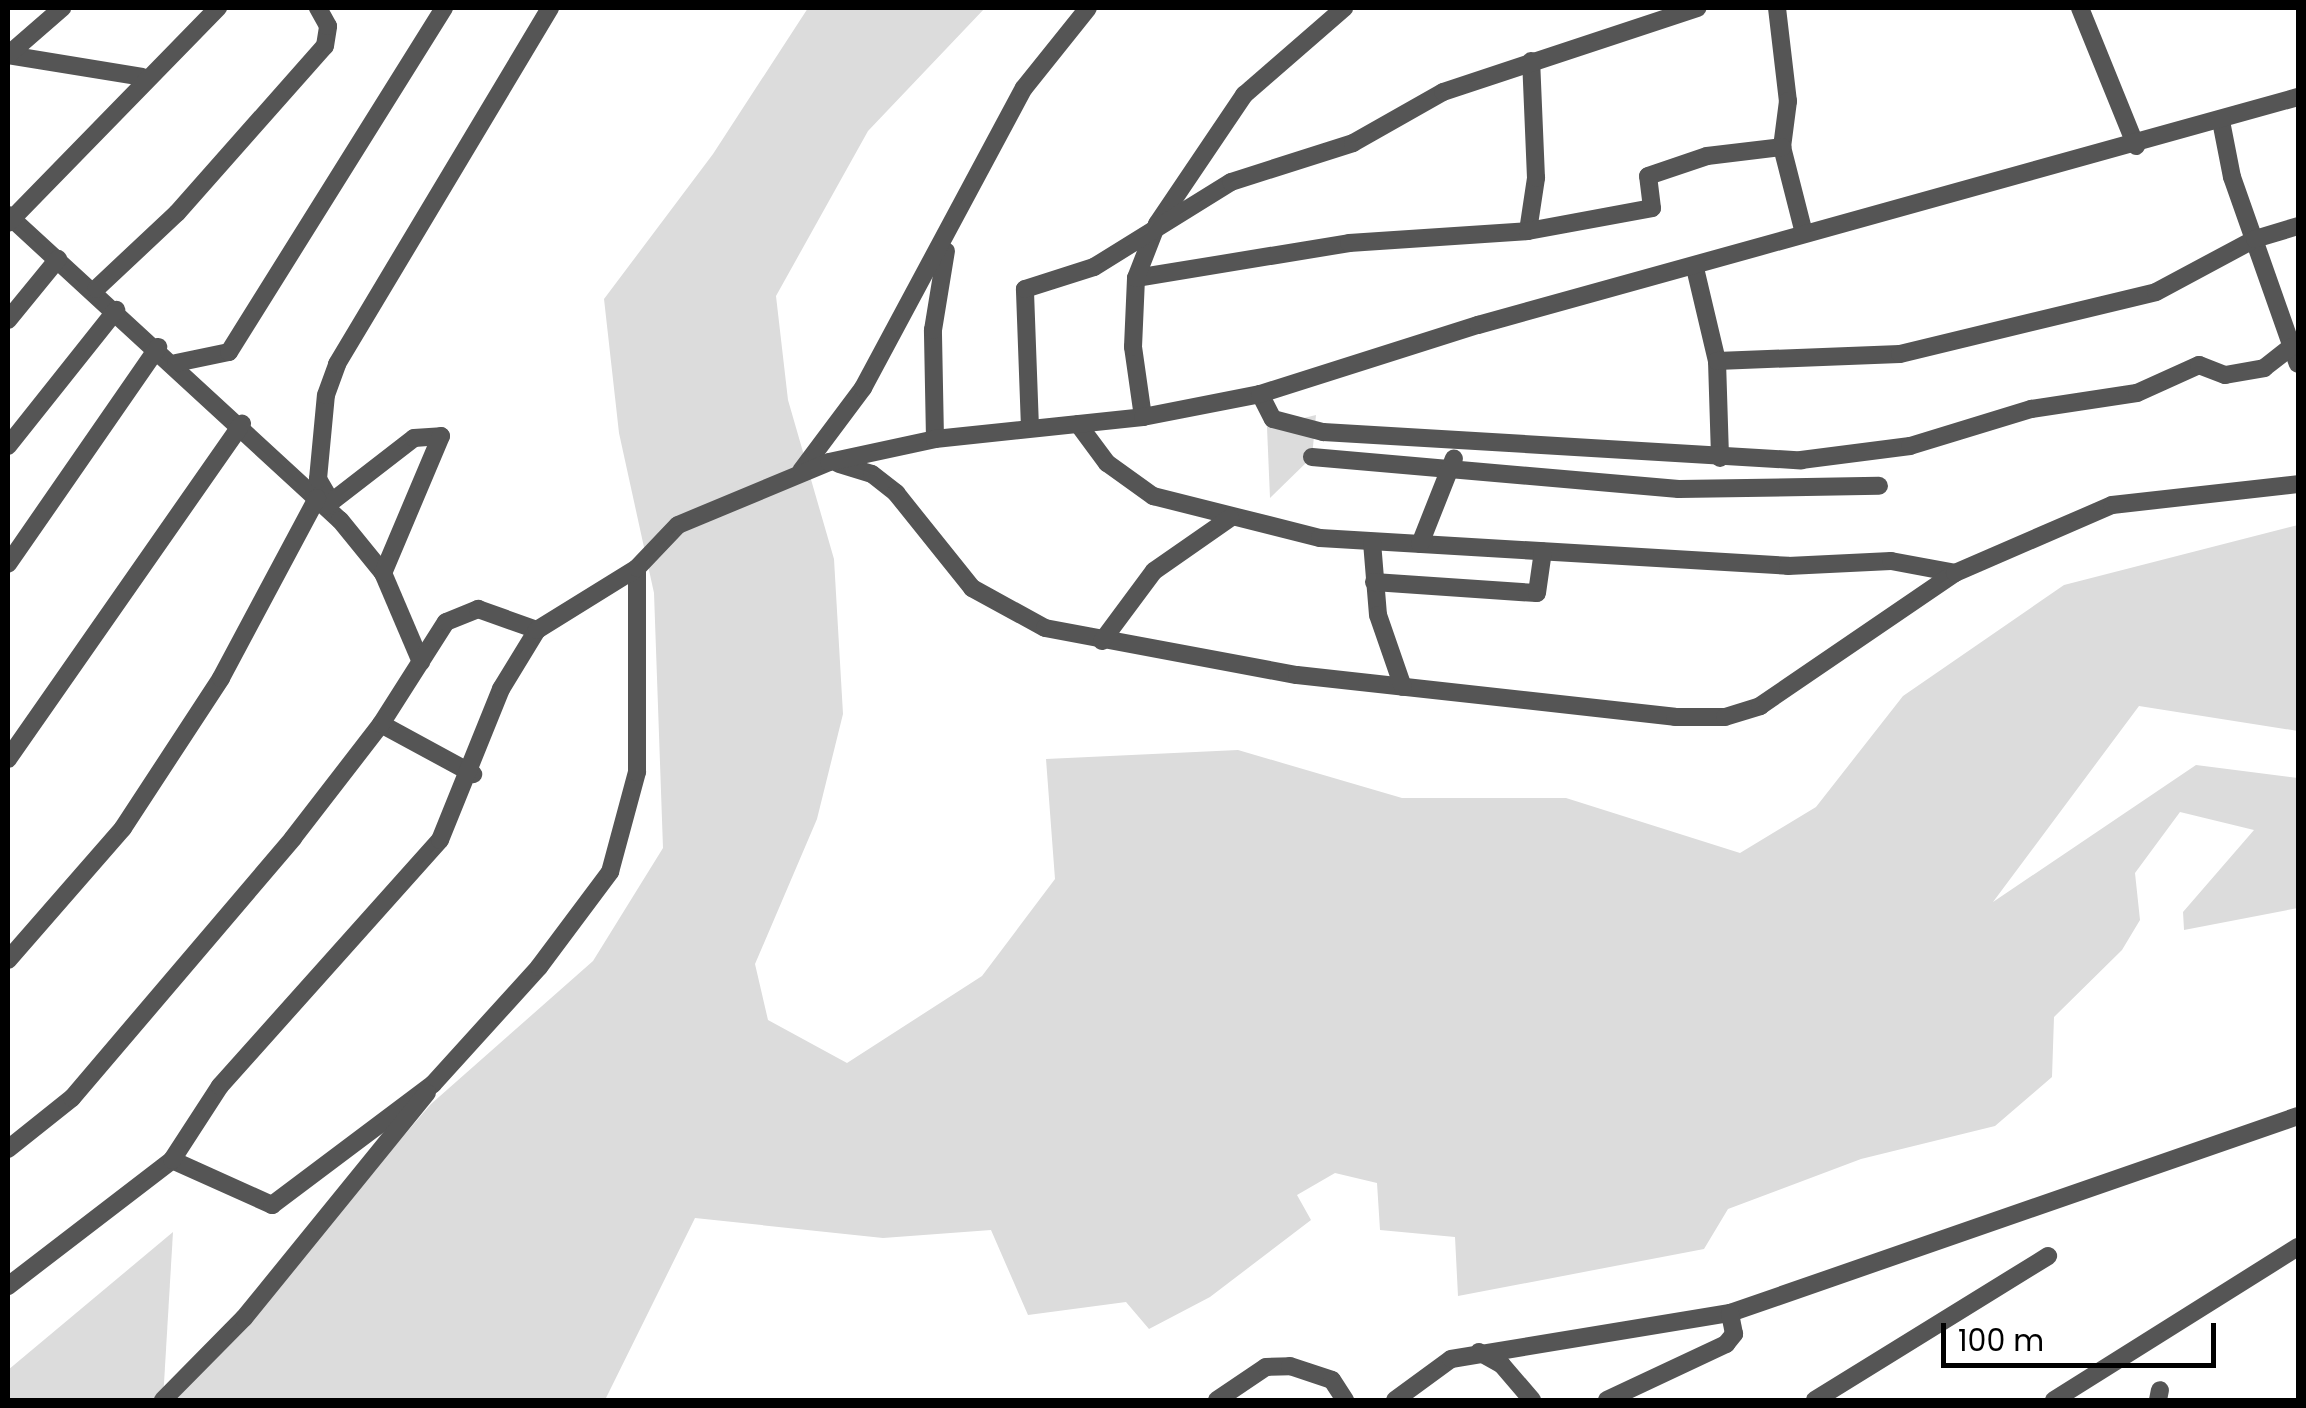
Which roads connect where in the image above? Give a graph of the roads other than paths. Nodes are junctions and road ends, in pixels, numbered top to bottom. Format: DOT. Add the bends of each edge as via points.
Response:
graph roads {
  1 [pos="62,8"];
  2 [pos="218,8"];
  3 [pos="318,8"];
  4 [pos="444,8"];
  5 [pos="550,8"];
  6 [pos="1088,8"];
  7 [pos="1344,8"];
  8 [pos="1697,8"];
  9 [pos="1778,8"];
  10 [pos="2080,8"];
  11 [pos="8,55"];
  12 [pos="1531,62"];
  13 [pos="142,76"];
  14 [pos="2298,97"];
  15 [pos="2221,121"];
  16 [pos="2136,146"];
  17 [pos="1782,147"];
  18 [pos="9,219"];
  19 [pos="1157,224"];
  20 [pos="2298,226"];
  21 [pos="1528,231"];
  22 [pos="1804,232"];
  23 [pos="948,239"];
  24 [pos="2255,239"];
  25 [pos="58,260"];
  26 [pos="1695,268"];
  27 [pos="1136,278"];
  28 [pos="96,290"];
  29 [pos="116,310"];
  30 [pos="8,320"];
  31 [pos="158,347"];
  32 [pos="2294,356"];
  33 [pos="1717,361"];
  34 [pos="176,363"];
  35 [pos="1260,394"];
  36 [pos="1143,417"];
  37 [pos="242,424"];
  38 [pos="1078,424"];
  39 [pos="1030,428"];
  40 [pos="935,439"];
  41 [pos="1462,444"];
  42 [pos="8,446"];
  43 [pos="1312,457"];
  44 [pos="1720,458"];
  45 [pos="829,462"];
  46 [pos="1449,466"];
  47 [pos="800,471"];
  48 [pos="2298,484"];
  49 [pos="1879,486"];
  50 [pos="324,501"];
  51 [pos="1230,518"];
  52 [pos="1372,542"];
  53 [pos="1420,544"];
  54 [pos="1544,551"];
  55 [pos="8,564"];
  56 [pos="637,568"];
  57 [pos="1955,573"];
  58 [pos="383,574"];
  59 [pos="1374,582"];
  60 [pos="537,630"];
  61 [pos="1102,641"];
  62 [pos="421,662"];
  63 [pos="1403,688"];
  64 [pos="381,724"];
  65 [pos="8,759"];
  66 [pos="473,774"];
  67 [pos="8,960"];
  68 [pos="432,1084"];
  69 [pos="2298,1116"];
  70 [pos="8,1149"];
  71 [pos="172,1160"];
  72 [pos="2298,1247"];
  73 [pos="2048,1256"];
  74 [pos="8,1286"];
  75 [pos="1730,1314"];
  76 [pos="1479,1352"];
  77 [pos="163,1400"];
  78 [pos="1218,1400"];
  79 [pos="1345,1400"];
  80 [pos="1395,1400"];
  81 [pos="1532,1400"];
  82 [pos="1607,1400"];
  83 [pos="1816,1400"];
  84 [pos="2054,1400"];
  1 -- 11 [label="street"];
  2 -- 13 [label="street"];
  3 -- 28 [label="street" via="328,26 324,46 167,224"];
  4 -- 34 [label="street" via="229,352"];
  5 -- 50 [label="street" via="336,364 326,395 318,483"];
  6 -- 23 [label="street" via="1024,88"];
  7 -- 19 [label="street" via="1244,94"];
  8 -- 12 [label="street"];
  9 -- 17 [label="street" via="1788,101"];
  10 -- 16 [label="street"];
  11 -- 13 [label="street"];
  12 -- 19 [label="street" via="1443,92 1352,143 1231,182"];
  12 -- 21 [label="street" via="1536,178"];
  13 -- 18 [label="street"];
  14 -- 15 [label="street"];
  15 -- 16 [label="street"];
  15 -- 24 [label="street"];
  16 -- 22 [label="street"];
  17 -- 21 [label="street" via="1689,160 1648,176 1652,208"];
  17 -- 22 [label="street"];
  18 -- 25 [label="street"];
  19 -- 27 [label="street"];
  19 -- 39 [label="street" via="1094,267 1025,289"];
  20 -- 24 [label="street"];
  21 -- 27 [label="street" via="1350,243"];
  22 -- 26 [label="street"];
  23 -- 40 [label="street" via="932,330"];
  23 -- 47 [label="street" via="863,388"];
  24 -- 32 [label="street"];
  24 -- 33 [label="street" via="2156,292 1900,354"];
  25 -- 28 [label="street"];
  25 -- 30 [label="street"];
  26 -- 33 [label="street"];
  26 -- 35 [label="street"];
  27 -- 36 [label="street" via="1133,346"];
  28 -- 29 [label="street"];
  29 -- 31 [label="street"];
  29 -- 42 [label="street"];
  31 -- 34 [label="street"];
  31 -- 55 [label="street"];
  32 -- 44 [label="street" via="2225,375 2199,365 2137,393 2031,409 1861,455"];
  33 -- 44 [label="street"];
  34 -- 37 [label="street"];
  35 -- 36 [label="street"];
  35 -- 41 [label="street" via="1272,419 1323,432"];
  36 -- 38 [label="street"];
  37 -- 50 [label="street"];
  37 -- 65 [label="street"];
  38 -- 39 [label="street"];
  38 -- 51 [label="street" via="1106,463 1153,496"];
  39 -- 40 [label="street"];
  40 -- 45 [label="street"];
  41 -- 44 [label="street"];
  41 -- 46 [label="street"];
  43 -- 46 [label="street"];
  45 -- 47 [label="street"];
  45 -- 61 [label="street" via="872,474 896,493 944,559 995,602 1045,628"];
  46 -- 49 [label="street" via="1679,489"];
  46 -- 53 [label="street"];
  47 -- 56 [label="street" via="678,526"];
  48 -- 57 [label="street" via="2112,504"];
  50 -- 58 [label="street"];
  50 -- 58 [label="street" via="414,438 441,436"];
  50 -- 67 [label="street" via="122,828"];
  51 -- 52 [label="street"];
  51 -- 61 [label="street" via="1154,572"];
  52 -- 53 [label="street"];
  52 -- 59 [label="street"];
  53 -- 54 [label="street"];
  54 -- 57 [label="street" via="1788,566 1891,561"];
  54 -- 59 [label="street" via="1537,593"];
  56 -- 60 [label="street"];
  56 -- 68 [label="street" via="641,734 610,872 539,967"];
  57 -- 63 [label="street" via="1772,699 1725,717 1625,716"];
  58 -- 62 [label="street"];
  59 -- 63 [label="street" via="1383,636"];
  60 -- 62 [label="street" via="478,609 460,611"];
  60 -- 66 [label="street" via="501,689"];
  61 -- 63 [label="street"];
  62 -- 64 [label="street"];
  64 -- 66 [label="street"];
  64 -- 70 [label="street" via="72,1098"];
  66 -- 71 [label="street" via="440,840 220,1086"];
  68 -- 71 [label="street" via="272,1205"];
  68 -- 77 [label="street" via="244,1318"];
  69 -- 75 [label="street"];
  71 -- 74 [label="street"];
  72 -- 84 [label="street"];
  73 -- 83 [label="street"];
  75 -- 76 [label="street"];
  75 -- 82 [label="street" via="1734,1334 1726,1344"];
  76 -- 80 [label="street" via="1451,1359"];
  76 -- 81 [label="street" via="1502,1365"];
  78 -- 79 [label="street" via="1266,1367 1290,1366 1332,1380"];
}
